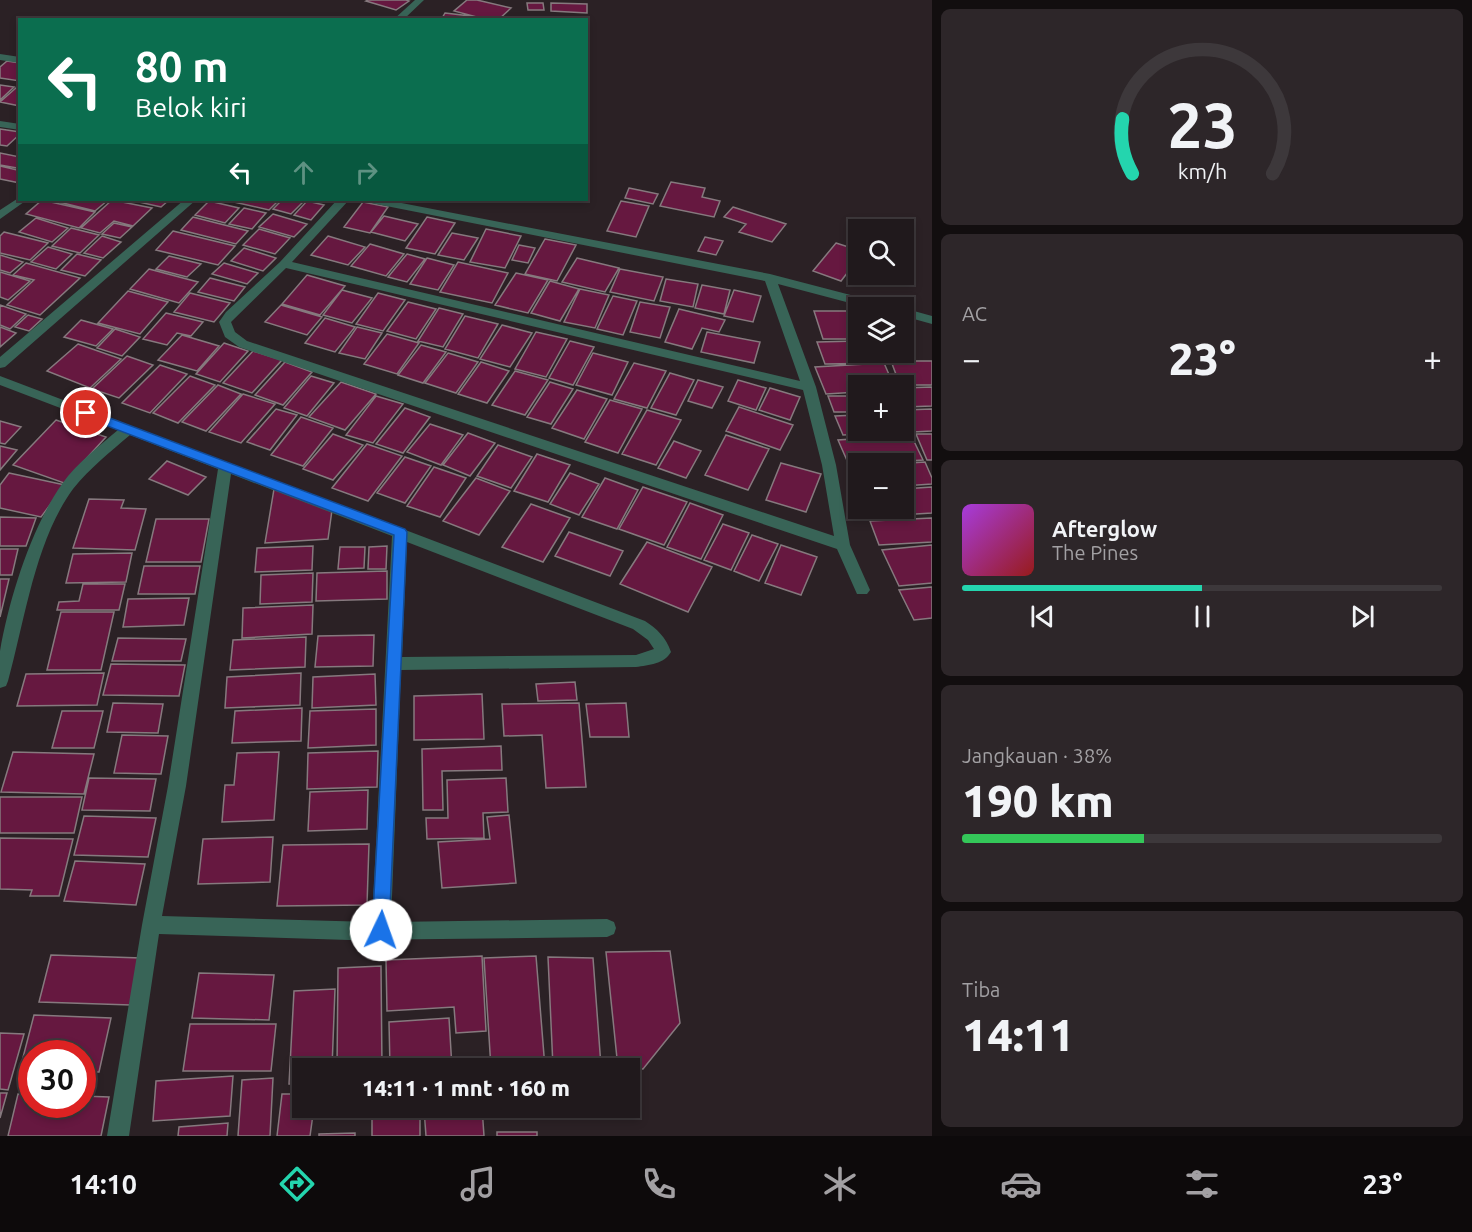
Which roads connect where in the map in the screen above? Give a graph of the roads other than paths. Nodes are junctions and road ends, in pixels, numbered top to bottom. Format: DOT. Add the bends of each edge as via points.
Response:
graph roads {
  1 [pos="420,0"];
  2 [pos="399,18"];
  3 [pos="0,57"];
  4 [pos="18,60"];
  5 [pos="0,124"];
  6 [pos="18,127"];
  7 [pos="0,200"];
  8 [pos="18,201"];
  9 [pos="189,201"];
  10 [pos="342,201"];
  11 [pos="376,201"];
  12 [pos="0,216"];
  13 [pos="284,264"];
  14 [pos="770,278"];
  15 [pos="848,298"];
  16 [pos="914,315"];
  17 [pos="932,320"];
  18 [pos="0,364"];
  19 [pos="0,380"];
  20 [pos="809,387"];
  21 [pos="128,429"];
  22 [pos="225,466"];
  23 [pos="400,532"];
  24 [pos="843,545"];
  25 [pos="862,590"];
  26 [pos="394,664"];
  27 [pos="0,681"];
  28 [pos="151,925"];
  29 [pos="607,928"];
  30 [pos="381,930"];
  31 [pos="117,1136"];
  1 -- 2 [label="street"];
  3 -- 4 [label="street"];
  5 -- 6 [label="street"];
  7 -- 8 [label="street"];
  8 -- 12 [label="street"];
  9 -- 18 [label="street"];
  10 -- 13 [label="street"];
  11 -- 14 [label="street"];
  13 -- 20 [label="street"];
  13 -- 24 [label="street" via="225,322 229,334 243,344"];
  14 -- 15 [label="street"];
  14 -- 20 [label="street"];
  16 -- 17 [label="street"];
  19 -- 21 [label="street"];
  20 -- 24 [label="street" via="829,465"];
  21 -- 22 [label="street"];
  21 -- 27 [label="street" via="86,465 55,508 39,541"];
  22 -- 23 [label="street"];
  22 -- 28 [label="street" via="177,786"];
  23 -- 26 [label="street"];
  23 -- 26 [label="street" via="639,625 661,643 663,652 636,661"];
  24 -- 25 [label="street"];
  26 -- 30 [label="street"];
  28 -- 30 [label="street"];
  28 -- 31 [label="street"];
  29 -- 30 [label="street"];
}
